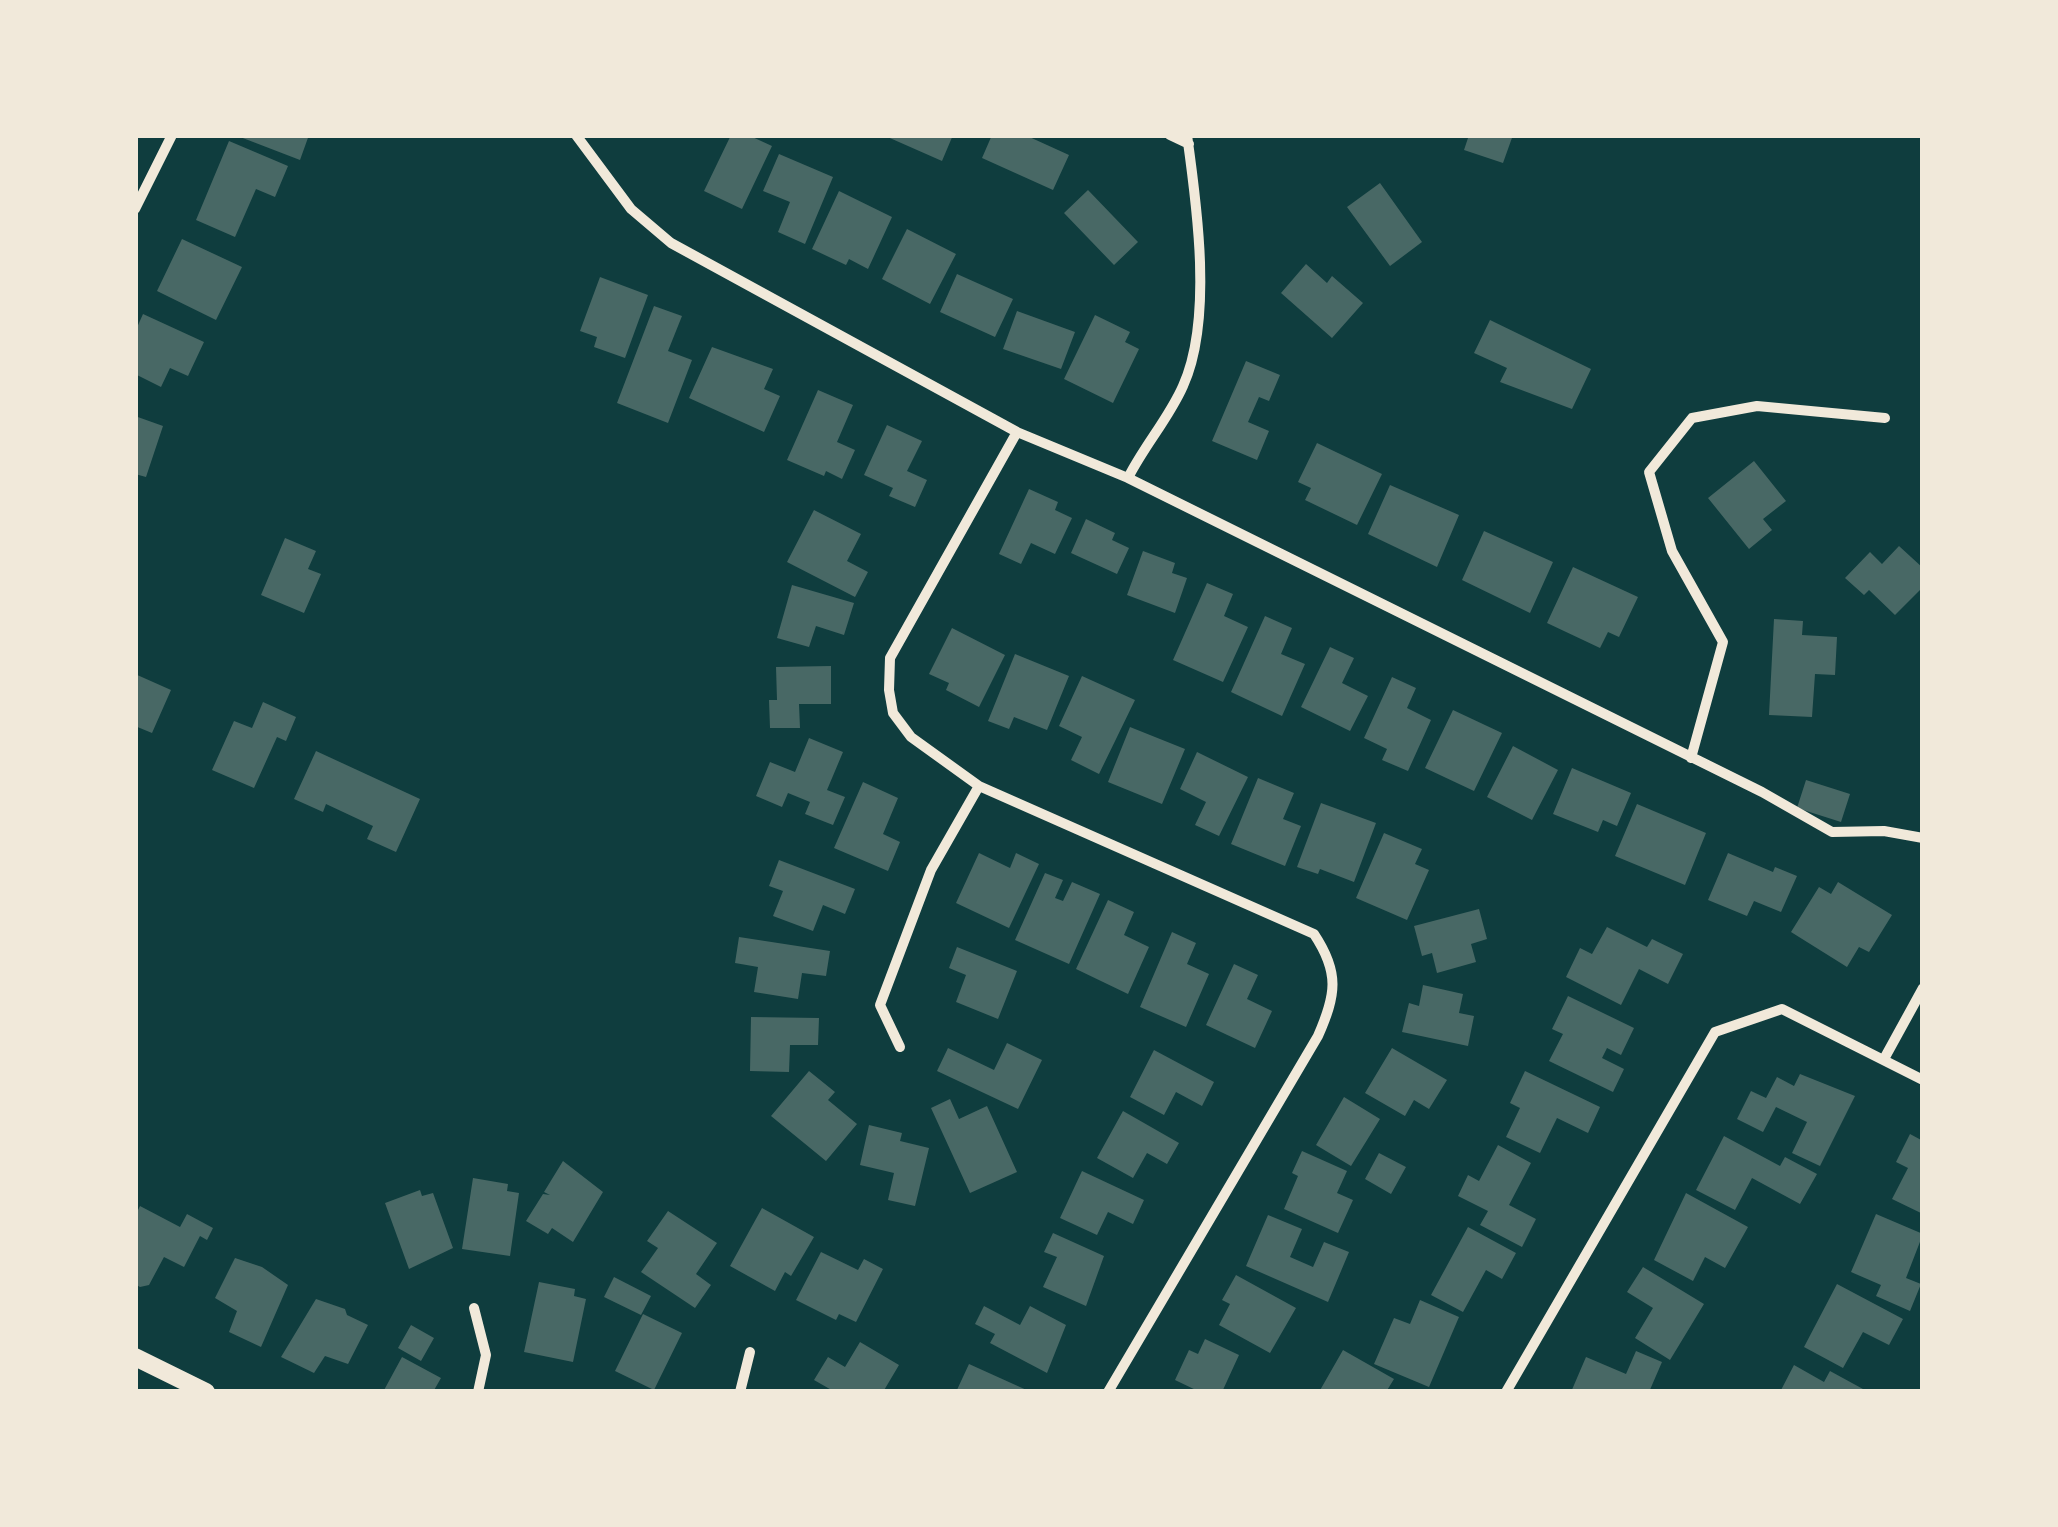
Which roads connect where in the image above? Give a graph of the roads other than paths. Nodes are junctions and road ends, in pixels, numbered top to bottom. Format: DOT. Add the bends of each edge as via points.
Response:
graph roads {
  1 [pos="172,135"];
  2 [pos="576,135"];
  3 [pos="1170,135"];
  4 [pos="1188,139"];
  5 [pos="135,209"];
  6 [pos="1885,418"];
  7 [pos="1017,432"];
  8 [pos="1128,478"];
  9 [pos="1691,758"];
  10 [pos="979,786"];
  11 [pos="1923,838"];
  12 [pos="1923,988"];
  13 [pos="900,1047"];
  14 [pos="1884,1059"];
  15 [pos="1923,1080"];
  16 [pos="474,1308"];
  17 [pos="750,1352"];
  18 [pos="135,1357"];
  19 [pos="206,1392"];
  20 [pos="478,1392"];
  21 [pos="740,1392"];
  22 [pos="1108,1392"];
  23 [pos="1506,1392"];
  1 -- 5 [label="street"];
  2 -- 7 [label="street" via="631,209 671,243"];
  3 -- 4 [label="street"];
  4 -- 8 [label="street" via="1198,262 1196,345 1183,386"];
  6 -- 9 [label="street" via="1757,406 1692,418 1649,472 1672,551 1723,642"];
  7 -- 8 [label="street"];
  7 -- 10 [label="street" via="890,658 893,714 911,737"];
  8 -- 9 [label="street"];
  9 -- 11 [label="street" via="1832,832"];
  10 -- 13 [label="street" via="930,870 880,1005"];
  10 -- 22 [label="street" via="1314,934 1332,961 1332,1003 1318,1036"];
  12 -- 14 [label="street"];
  14 -- 15 [label="street"];
  14 -- 23 [label="street" via="1782,1009 1715,1032"];
  16 -- 20 [label="street" via="486,1356"];
  17 -- 21 [label="street"];
  18 -- 19 [label="street"];
}
